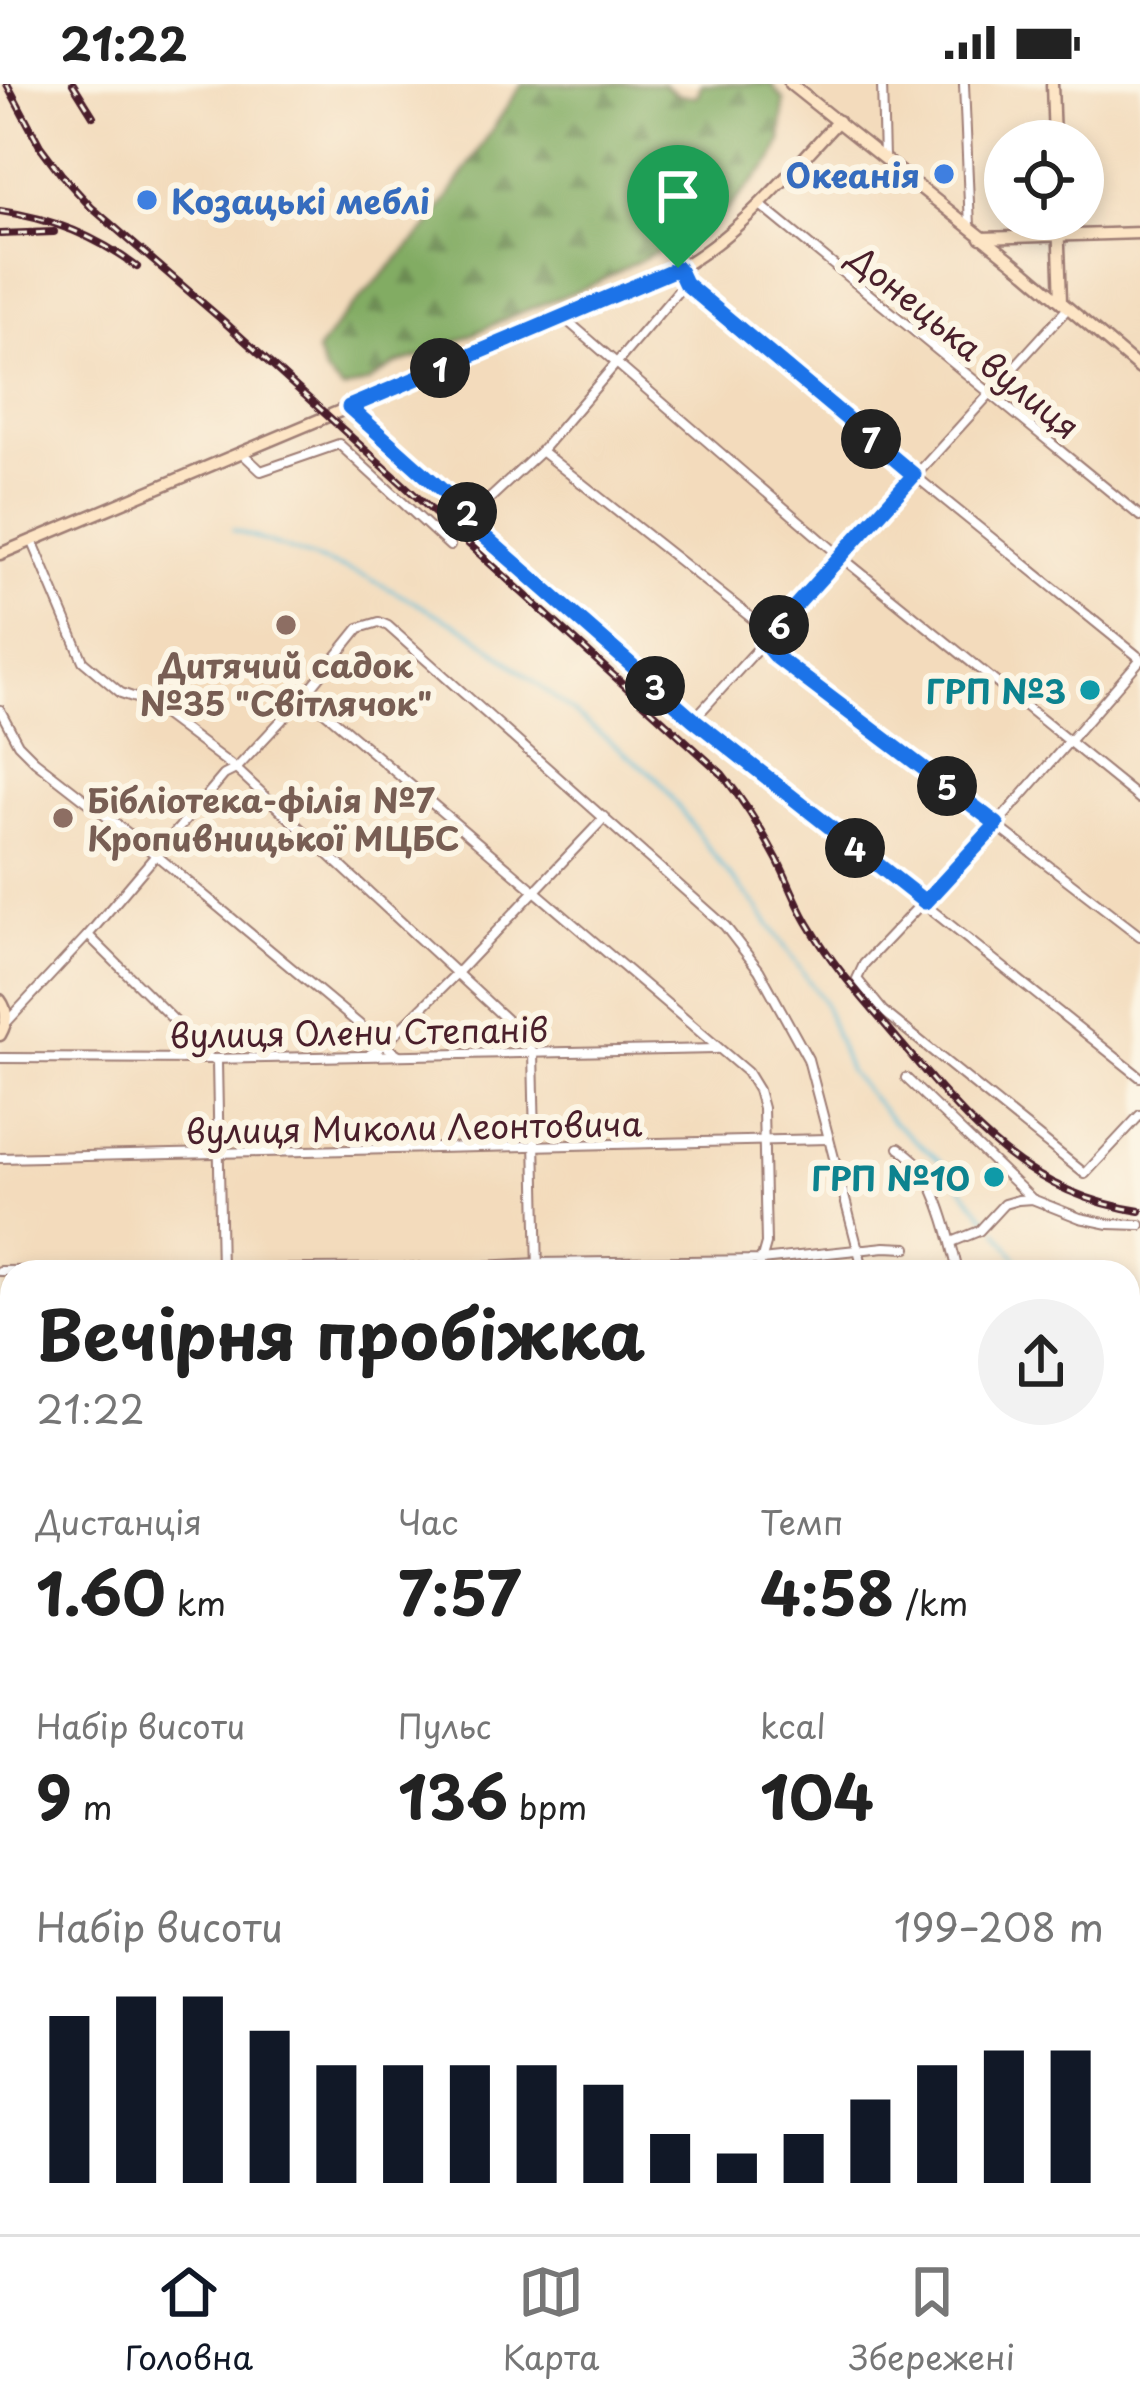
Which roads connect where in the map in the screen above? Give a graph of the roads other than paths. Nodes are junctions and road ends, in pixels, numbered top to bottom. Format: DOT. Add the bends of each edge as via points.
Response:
graph roads {
  1 [pos="790,84"];
  2 [pos="882,84"];
  3 [pos="964,84"];
  4 [pos="1052,84"];
  5 [pos="1053,120"];
  6 [pos="838,122"];
  7 [pos="884,159"];
  8 [pos="759,204"];
  9 [pos="970,228"];
  10 [pos="1140,233"];
  11 [pos="1104,234"];
  12 [pos="981,238"];
  13 [pos="984,238"];
  14 [pos="1059,240"];
  15 [pos="678,268"];
  16 [pos="685,283"];
  17 [pos="1065,304"];
  18 [pos="563,317"];
  19 [pos="614,364"];
  20 [pos="1140,369"];
  21 [pos="990,393"];
  22 [pos="349,407"];
  23 [pos="541,451"];
  24 [pos="241,452"];
  25 [pos="914,475"];
  26 [pos="471,516"];
  27 [pos="1140,516"];
  28 [pos="32,540"];
  29 [pos="450,546"];
  30 [pos="0,554"];
  31 [pos="840,556"];
  32 [pos="763,642"];
  33 [pos="1140,659"];
  34 [pos="305,695"];
  35 [pos="0,710"];
  36 [pos="693,719"];
  37 [pos="1070,744"];
  38 [pos="236,769"];
  39 [pos="1140,799"];
  40 [pos="604,817"];
  41 [pos="997,824"];
  42 [pos="156,855"];
  43 [pos="534,892"];
  44 [pos="925,902"];
  45 [pos="88,935"];
  46 [pos="1140,936"];
  47 [pos="457,973"];
  48 [pos="0,1000"];
  49 [pos="3,1029"];
  50 [pos="384,1045"];
  51 [pos="718,1049"];
  52 [pos="533,1052"];
  53 [pos="401,1055"];
  54 [pos="366,1056"];
  55 [pos="0,1058"];
  56 [pos="212,1059"];
  57 [pos="1140,1077"];
  58 [pos="906,1078"];
  59 [pos="1140,1115"];
  60 [pos="829,1139"];
  61 [pos="764,1142"];
  62 [pos="536,1147"];
  63 [pos="899,1148"];
  64 [pos="219,1155"];
  65 [pos="0,1159"];
  66 [pos="1032,1198"];
  67 [pos="1140,1225"];
  68 [pos="952,1242"];
  69 [pos="907,1248"];
  70 [pos="860,1250"];
  71 [pos="221,1260"];
  72 [pos="538,1260"];
  73 [pos="761,1260"];
  74 [pos="862,1260"];
  75 [pos="956,1260"];
  1 -- 6 [label="main road"];
  2 -- 7 [label="street"];
  3 -- 9 [label="street"];
  4 -- 5 [label="main road"];
  6 -- 7 [label="main road"];
  6 -- 8 [label="main road"];
  7 -- 9 [label="main road"];
  8 -- 15 [label="main road"];
  8 -- 21 [label="street, Донецька вулиця"];
  9 -- 12 [label="main road"];
  10 -- 11 [label="main road"];
  12 -- 13 [label="main road"];
  12 -- 17 [label="main road"];
  14 -- 17 [label="main road"];
  15 -- 16 [label="street"];
  15 -- 18 [label="main road"];
  16 -- 19 [label="street"];
  16 -- 25 [label="street"];
  17 -- 20 [label="main road"];
  17 -- 21 [label="street"];
  18 -- 19 [label="street"];
  18 -- 22 [label="main road"];
  19 -- 23 [label="street"];
  19 -- 31 [label="street"];
  21 -- 25 [label="street"];
  21 -- 27 [label="street, Донецька вулиця"];
  22 -- 24 [label="main road"];
  22 -- 26 [label="street"];
  23 -- 26 [label="street"];
  23 -- 32 [label="street" via="763,626"];
  24 -- 28 [label="main road"];
  24 -- 29 [label="street" via="261,471 338,444"];
  25 -- 31 [label="street"];
  25 -- 33 [label="street"];
  26 -- 36 [label="street"];
  28 -- 30 [label="main road"];
  28 -- 38 [label="street" via="83,661"];
  31 -- 32 [label="street"];
  31 -- 37 [label="street"];
  32 -- 36 [label="street"];
  32 -- 41 [label="street"];
  33 -- 37 [label="street"];
  34 -- 38 [label="street"];
  34 -- 40 [label="street" via="359,628 379,622"];
  34 -- 43 [label="street"];
  35 -- 42 [label="street" via="34,761"];
  36 -- 44 [label="street"];
  37 -- 39 [label="street"];
  37 -- 41 [label="street"];
  38 -- 42 [label="street"];
  38 -- 47 [label="street"];
  40 -- 43 [label="street"];
  40 -- 60 [label="street" via="724,926 759,970 808,1059"];
  41 -- 44 [label="street"];
  41 -- 46 [label="street"];
  42 -- 45 [label="street"];
  42 -- 50 [label="street"];
  43 -- 47 [label="street"];
  43 -- 51 [label="street"];
  44 -- 57 [label="street"];
  44 -- 59 [label="street" via="863,964 857,980 883,1011 1084,1174"];
  45 -- 49 [label="street"];
  45 -- 56 [label="street"];
  47 -- 50 [label="street"];
  47 -- 52 [label="street"];
  48 -- 49 [label="main road"];
  50 -- 53 [label="street"];
  50 -- 54 [label="street"];
  51 -- 52 [label="street, вулиця Олени Степанів"];
  51 -- 61 [label="street" via="758,1090"];
  52 -- 53 [label="street, вулиця Олени Степанів"];
  52 -- 62 [label="street"];
  53 -- 54 [label="street, вулиця Олени Степанів"];
  54 -- 56 [label="street, вулиця Олени Степанів"];
  55 -- 56 [label="street, вулиця Олени Степанів"];
  56 -- 64 [label="street" via="219,1066"];
  58 -- 66 [label="street"];
  60 -- 61 [label="street, вулиця Миколи Леонтовича"];
  60 -- 70 [label="street"];
  61 -- 62 [label="street, вулиця Миколи Леонтовича"];
  61 -- 73 [label="street"];
  62 -- 64 [label="street, вулиця Миколи Леонтовича"];
  62 -- 72 [label="street"];
  63 -- 68 [label="street" via="919,1163"];
  64 -- 65 [label="street, вулиця Миколи Леонтовича"];
  64 -- 71 [label="street"];
  66 -- 67 [label="street" via="1080,1218"];
  66 -- 68 [label="street" via="1004,1204 979,1231"];
  68 -- 75 [label="street"];
  69 -- 70 [label="street"];
  70 -- 73 [label="street"];
  70 -- 74 [label="street"];
}
